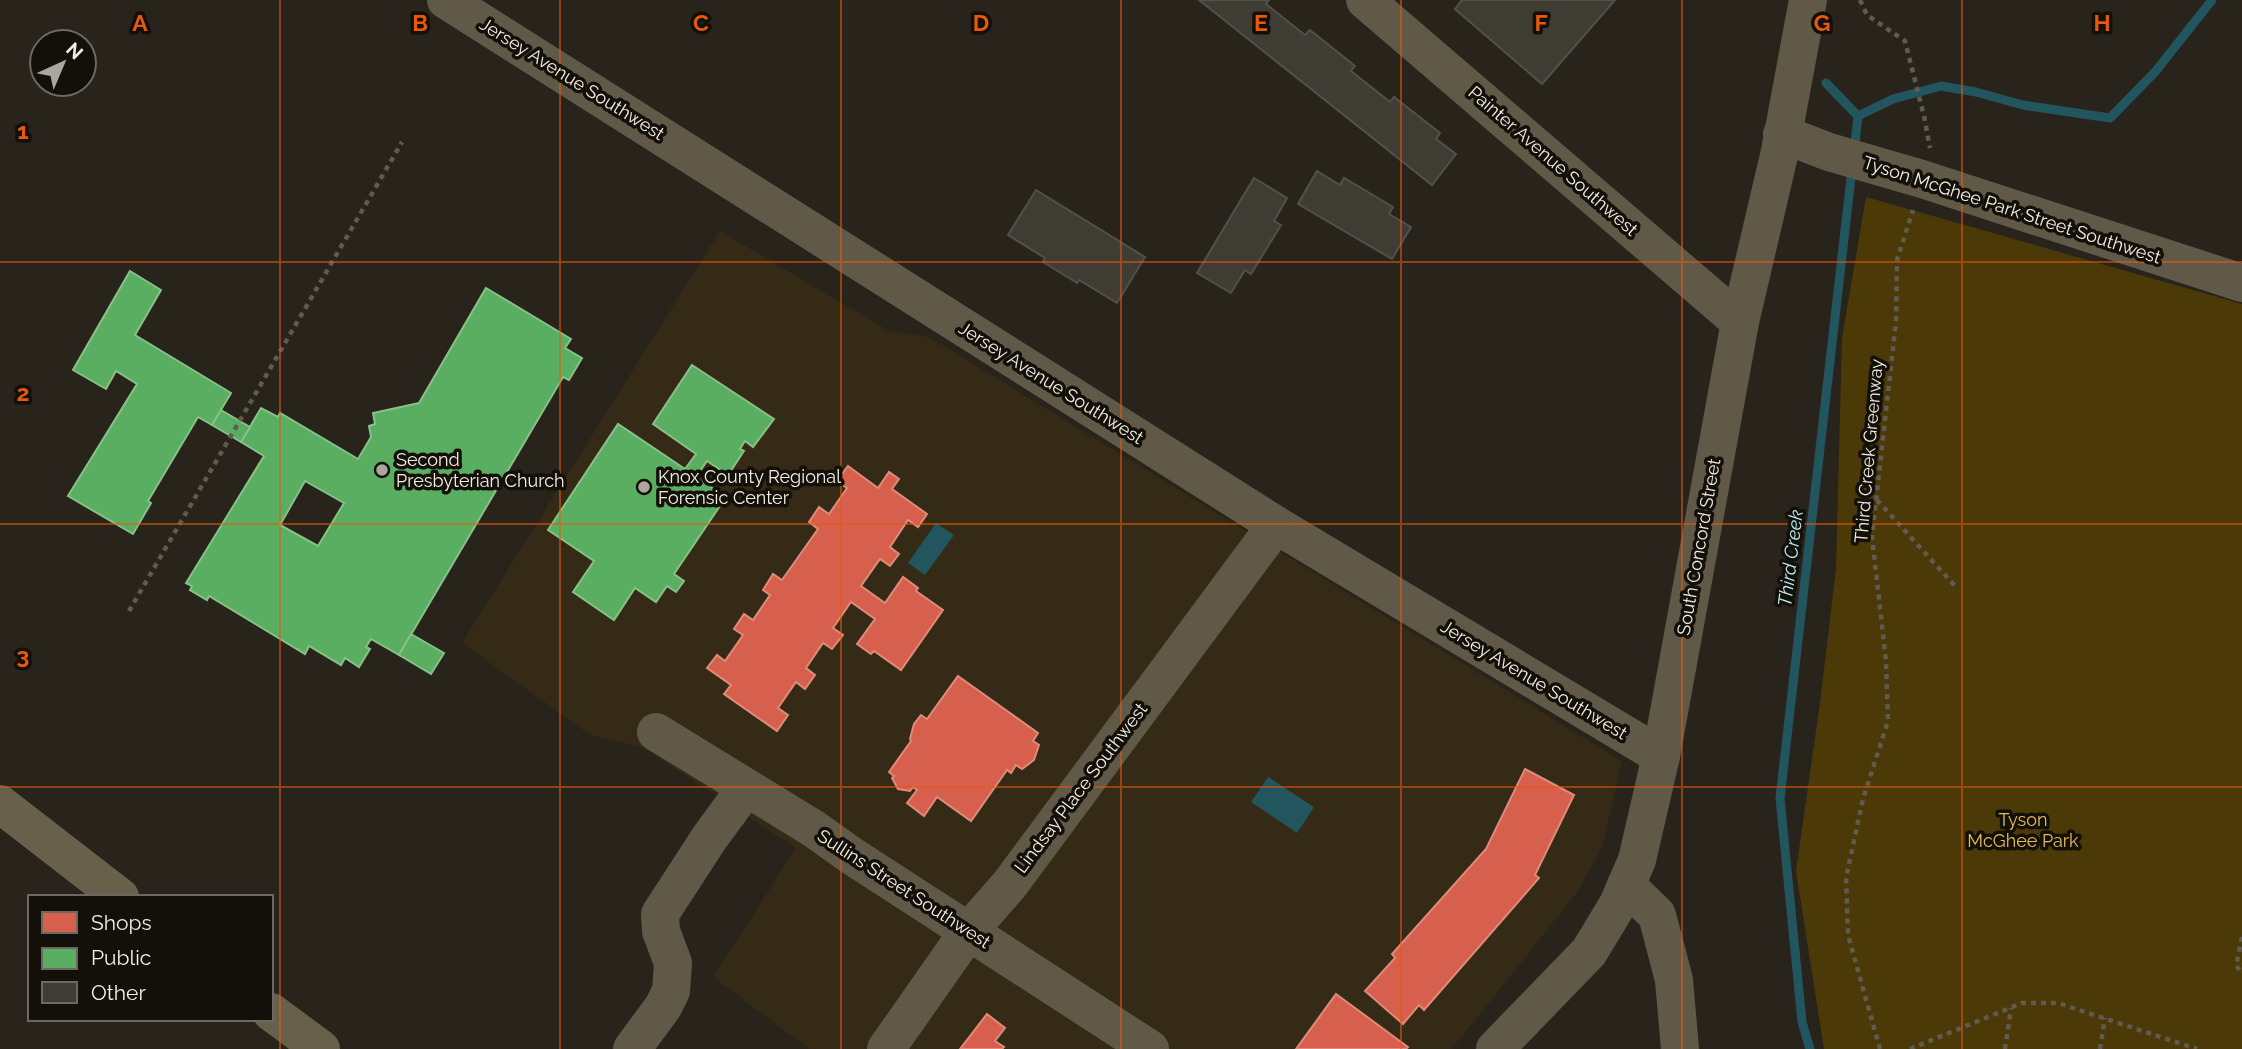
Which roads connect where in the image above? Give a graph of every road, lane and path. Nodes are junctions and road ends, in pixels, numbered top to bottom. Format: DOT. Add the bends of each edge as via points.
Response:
graph roads {
  1 [pos="446,0"];
  2 [pos="1365,0"];
  3 [pos="1808,0"];
  4 [pos="1860,0"];
  5 [pos="1782,134"];
  6 [pos="402,142"];
  7 [pos="1922,179"];
  8 [pos="2242,283"];
  9 [pos="1741,323"];
  10 [pos="1876,500"];
  11 [pos="1276,525"];
  12 [pos="1955,586"];
  13 [pos="129,611"];
  14 [pos="656,733"];
  15 [pos="1661,756"];
  16 [pos="746,788"];
  17 [pos="0,804"];
  18 [pos="1626,885"];
  19 [pos="117,895"];
  20 [pos="968,932"];
  21 [pos="2242,936"];
  22 [pos="2242,972"];
  23 [pos="2011,1007"];
  24 [pos="273,1013"];
  25 [pos="2105,1018"];
  26 [pos="321,1049"];
  27 [pos="632,1049"];
  28 [pos="886,1049"];
  29 [pos="1150,1049"];
  30 [pos="1495,1049"];
  31 [pos="1680,1049"];
  32 [pos="1880,1049"];
  33 [pos="1910,1049"];
  34 [pos="2005,1049"];
  35 [pos="2100,1049"];
  36 [pos="2197,1049"];
  1 -- 11 [label="street, Jersey Avenue Southwest"];
  2 -- 9 [label="street, Painter Avenue Southwest"];
  3 -- 5 [label="street, South Concord Street"];
  4 -- 7 [label="path, Third Creek Greenway" via="1867,15 1905,41 1930,146"];
  5 -- 7 [label="street, Tyson McGhee Park Street Southwest"];
  5 -- 9 [label="street, South Concord Street"];
  6 -- 13 [label="path"];
  7 -- 8 [label="street, Tyson McGhee Park Street Southwest"];
  7 -- 10 [label="path, Third Creek Greenway" via="1898,260 1896,321"];
  9 -- 15 [label="street, South Concord Street"];
  10 -- 12 [label="path"];
  10 -- 32 [label="path, Third Creek Greenway" via="1872,537 1888,721 1863,799 1846,878 1848,935"];
  11 -- 15 [label="street, Jersey Avenue Southwest"];
  11 -- 20 [label="street, Lindsay Place Southwest" via="1010,884"];
  14 -- 16 [label="street, Sullins Street Southwest"];
  15 -- 18 [label="street, South Concord Street" via="1637,860"];
  16 -- 20 [label="street, Sullins Street Southwest"];
  16 -- 27 [label="street" via="660,914 673,963 671,991"];
  17 -- 19 [label="main road"];
  18 -- 30 [label="street, South Concord Street" via="1588,952"];
  18 -- 31 [label="street" via="1657,915 1675,980"];
  20 -- 28 [label="street, Lindsay Place Southwest"];
  20 -- 29 [label="street, Sullins Street Southwest"];
  21 -- 22 [label="path" via="2236,966"];
  23 -- 25 [label="path" via="2058,1003"];
  23 -- 33 [label="path"];
  23 -- 34 [label="path"];
  24 -- 26 [label="main road"];
  25 -- 35 [label="path"];
  25 -- 36 [label="path"];
}
